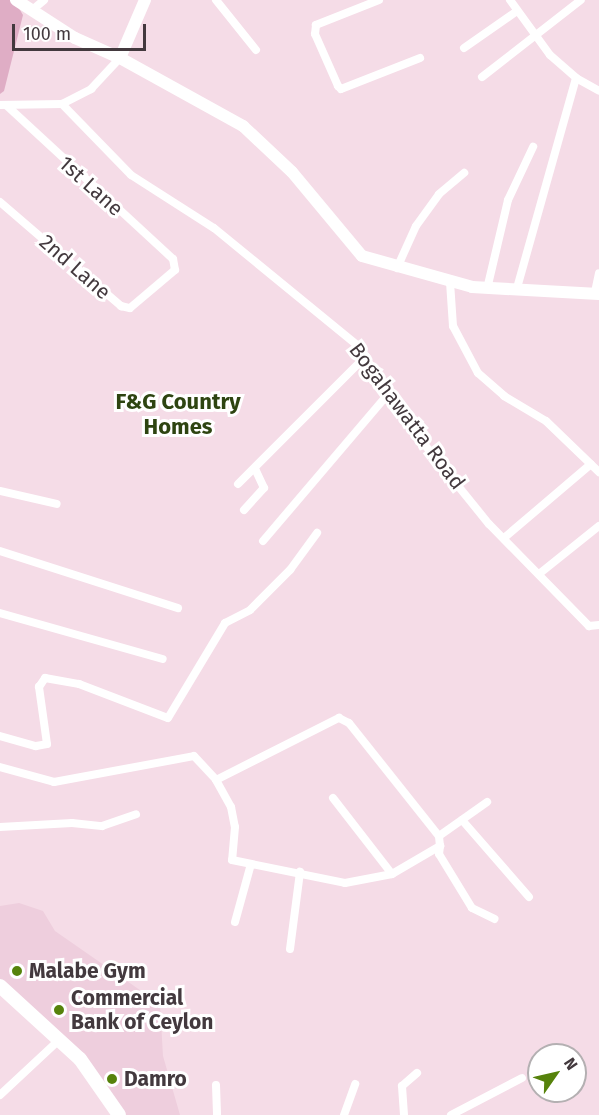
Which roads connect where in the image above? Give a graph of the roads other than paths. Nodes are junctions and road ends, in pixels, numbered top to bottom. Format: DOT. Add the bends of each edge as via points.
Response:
graph roads {
  1 [pos="16,0"];
  2 [pos="44,0"];
  3 [pos="145,0"];
  4 [pos="216,0"];
  5 [pos="379,0"];
  6 [pos="510,0"];
  7 [pos="580,0"];
  8 [pos="32,11"];
  9 [pos="517,11"];
  10 [pos="535,37"];
  11 [pos="464,48"];
  12 [pos="256,50"];
  13 [pos="120,57"];
  14 [pos="420,58"];
  15 [pos="482,77"];
  16 [pos="576,78"];
  17 [pos="599,91"];
  18 [pos="62,104"];
  19 [pos="4,106"];
  20 [pos="533,147"];
  21 [pos="464,173"];
  22 [pos="0,202"];
  23 [pos="177,264"];
  24 [pos="397,268"];
  25 [pos="599,273"];
  26 [pos="450,282"];
  27 [pos="517,288"];
  28 [pos="487,289"];
  29 [pos="597,293"];
  30 [pos="366,356"];
  31 [pos="388,394"];
  32 [pos="591,464"];
  33 [pos="255,469"];
  34 [pos="599,472"];
  35 [pos="238,484"];
  36 [pos="0,491"];
  37 [pos="57,504"];
  38 [pos="244,510"];
  39 [pos="599,526"];
  40 [pos="317,533"];
  41 [pos="504,538"];
  42 [pos="263,541"];
  43 [pos="0,551"];
  44 [pos="539,574"];
  45 [pos="178,608"];
  46 [pos="0,614"];
  47 [pos="599,625"];
  48 [pos="163,658"];
  49 [pos="0,736"];
  50 [pos="0,767"];
  51 [pos="216,780"];
  52 [pos="333,798"];
  53 [pos="487,802"];
  54 [pos="136,814"];
  55 [pos="462,819"];
  56 [pos="0,827"];
  57 [pos="440,836"];
  58 [pos="440,846"];
  59 [pos="251,864"];
  60 [pos="300,872"];
  61 [pos="392,873"];
  62 [pos="529,897"];
  63 [pos="495,919"];
  64 [pos="235,922"];
  65 [pos="290,948"];
  66 [pos="0,986"];
  67 [pos="60,1039"];
  68 [pos="417,1073"];
  69 [pos="522,1078"];
  70 [pos="355,1083"];
  71 [pos="216,1086"];
  72 [pos="0,1095"];
  73 [pos="119,1115"];
  74 [pos="217,1115"];
  75 [pos="344,1115"];
  76 [pos="404,1115"];
  77 [pos="451,1115"];
  1 -- 8 [label="street"];
  2 -- 8 [label="street"];
  3 -- 13 [label="street"];
  4 -- 12 [label="street"];
  5 -- 14 [label="street" via="316,25 315,34 338,86 341,89"];
  6 -- 9 [label="street"];
  7 -- 10 [label="street"];
  8 -- 13 [label="street" via="75,38"];
  9 -- 10 [label="street"];
  9 -- 11 [label="street"];
  10 -- 15 [label="street"];
  10 -- 16 [label="street"];
  13 -- 18 [label="street" via="91,89"];
  13 -- 24 [label="street" via="243,126 292,171 349,245 362,256"];
  16 -- 17 [label="street"];
  16 -- 27 [label="street"];
  18 -- 19 [label="street"];
  18 -- 30 [label="street, Bogahawatta Road" via="131,175 214,228 334,323"];
  19 -- 23 [label="street, 1st Lane"];
  20 -- 28 [label="street" via="507,200"];
  21 -- 24 [label="street" via="440,194 416,226"];
  22 -- 23 [label="street, 2nd Lane" via="121,306 130,308"];
  24 -- 26 [label="street"];
  25 -- 29 [label="street"];
  26 -- 28 [label="street"];
  26 -- 32 [label="street" via="453,326 478,373 504,396 546,421"];
  27 -- 28 [label="street"];
  27 -- 29 [label="street"];
  30 -- 31 [label="street, Bogahawatta Road"];
  30 -- 33 [label="street"];
  31 -- 41 [label="street, Bogahawatta Road" via="416,434"];
  31 -- 42 [label="street"];
  32 -- 34 [label="street"];
  32 -- 41 [label="street"];
  33 -- 35 [label="street"];
  33 -- 38 [label="street" via="264,488"];
  36 -- 37 [label="street"];
  39 -- 44 [label="street"];
  40 -- 49 [label="street" via="290,570 250,610 225,623 168,718 79,684 45,678 39,687 47,744 36,746"];
  41 -- 44 [label="street, Bogahawatta Road"];
  43 -- 45 [label="street"];
  44 -- 47 [label="street, Bogahawatta Road" via="590,626"];
  46 -- 48 [label="street"];
  50 -- 51 [label="street" via="54,782 194,756"];
  51 -- 57 [label="street" via="339,718 349,723"];
  51 -- 59 [label="street" via="231,807 235,827 232,860"];
  52 -- 61 [label="street"];
  53 -- 55 [label="street"];
  54 -- 56 [label="street" via="102,826 72,823"];
  55 -- 57 [label="street"];
  55 -- 62 [label="street"];
  57 -- 58 [label="street"];
  58 -- 61 [label="street"];
  58 -- 63 [label="street" via="439,854 472,908"];
  59 -- 60 [label="street"];
  59 -- 64 [label="street"];
  60 -- 61 [label="street" via="345,883"];
  60 -- 65 [label="street"];
  66 -- 67 [label="main road"];
  67 -- 72 [label="street"];
  67 -- 73 [label="main road" via="89,1070"];
  68 -- 76 [label="street" via="402,1086"];
  69 -- 77 [label="street"];
  70 -- 75 [label="street"];
  71 -- 74 [label="street"];
}
